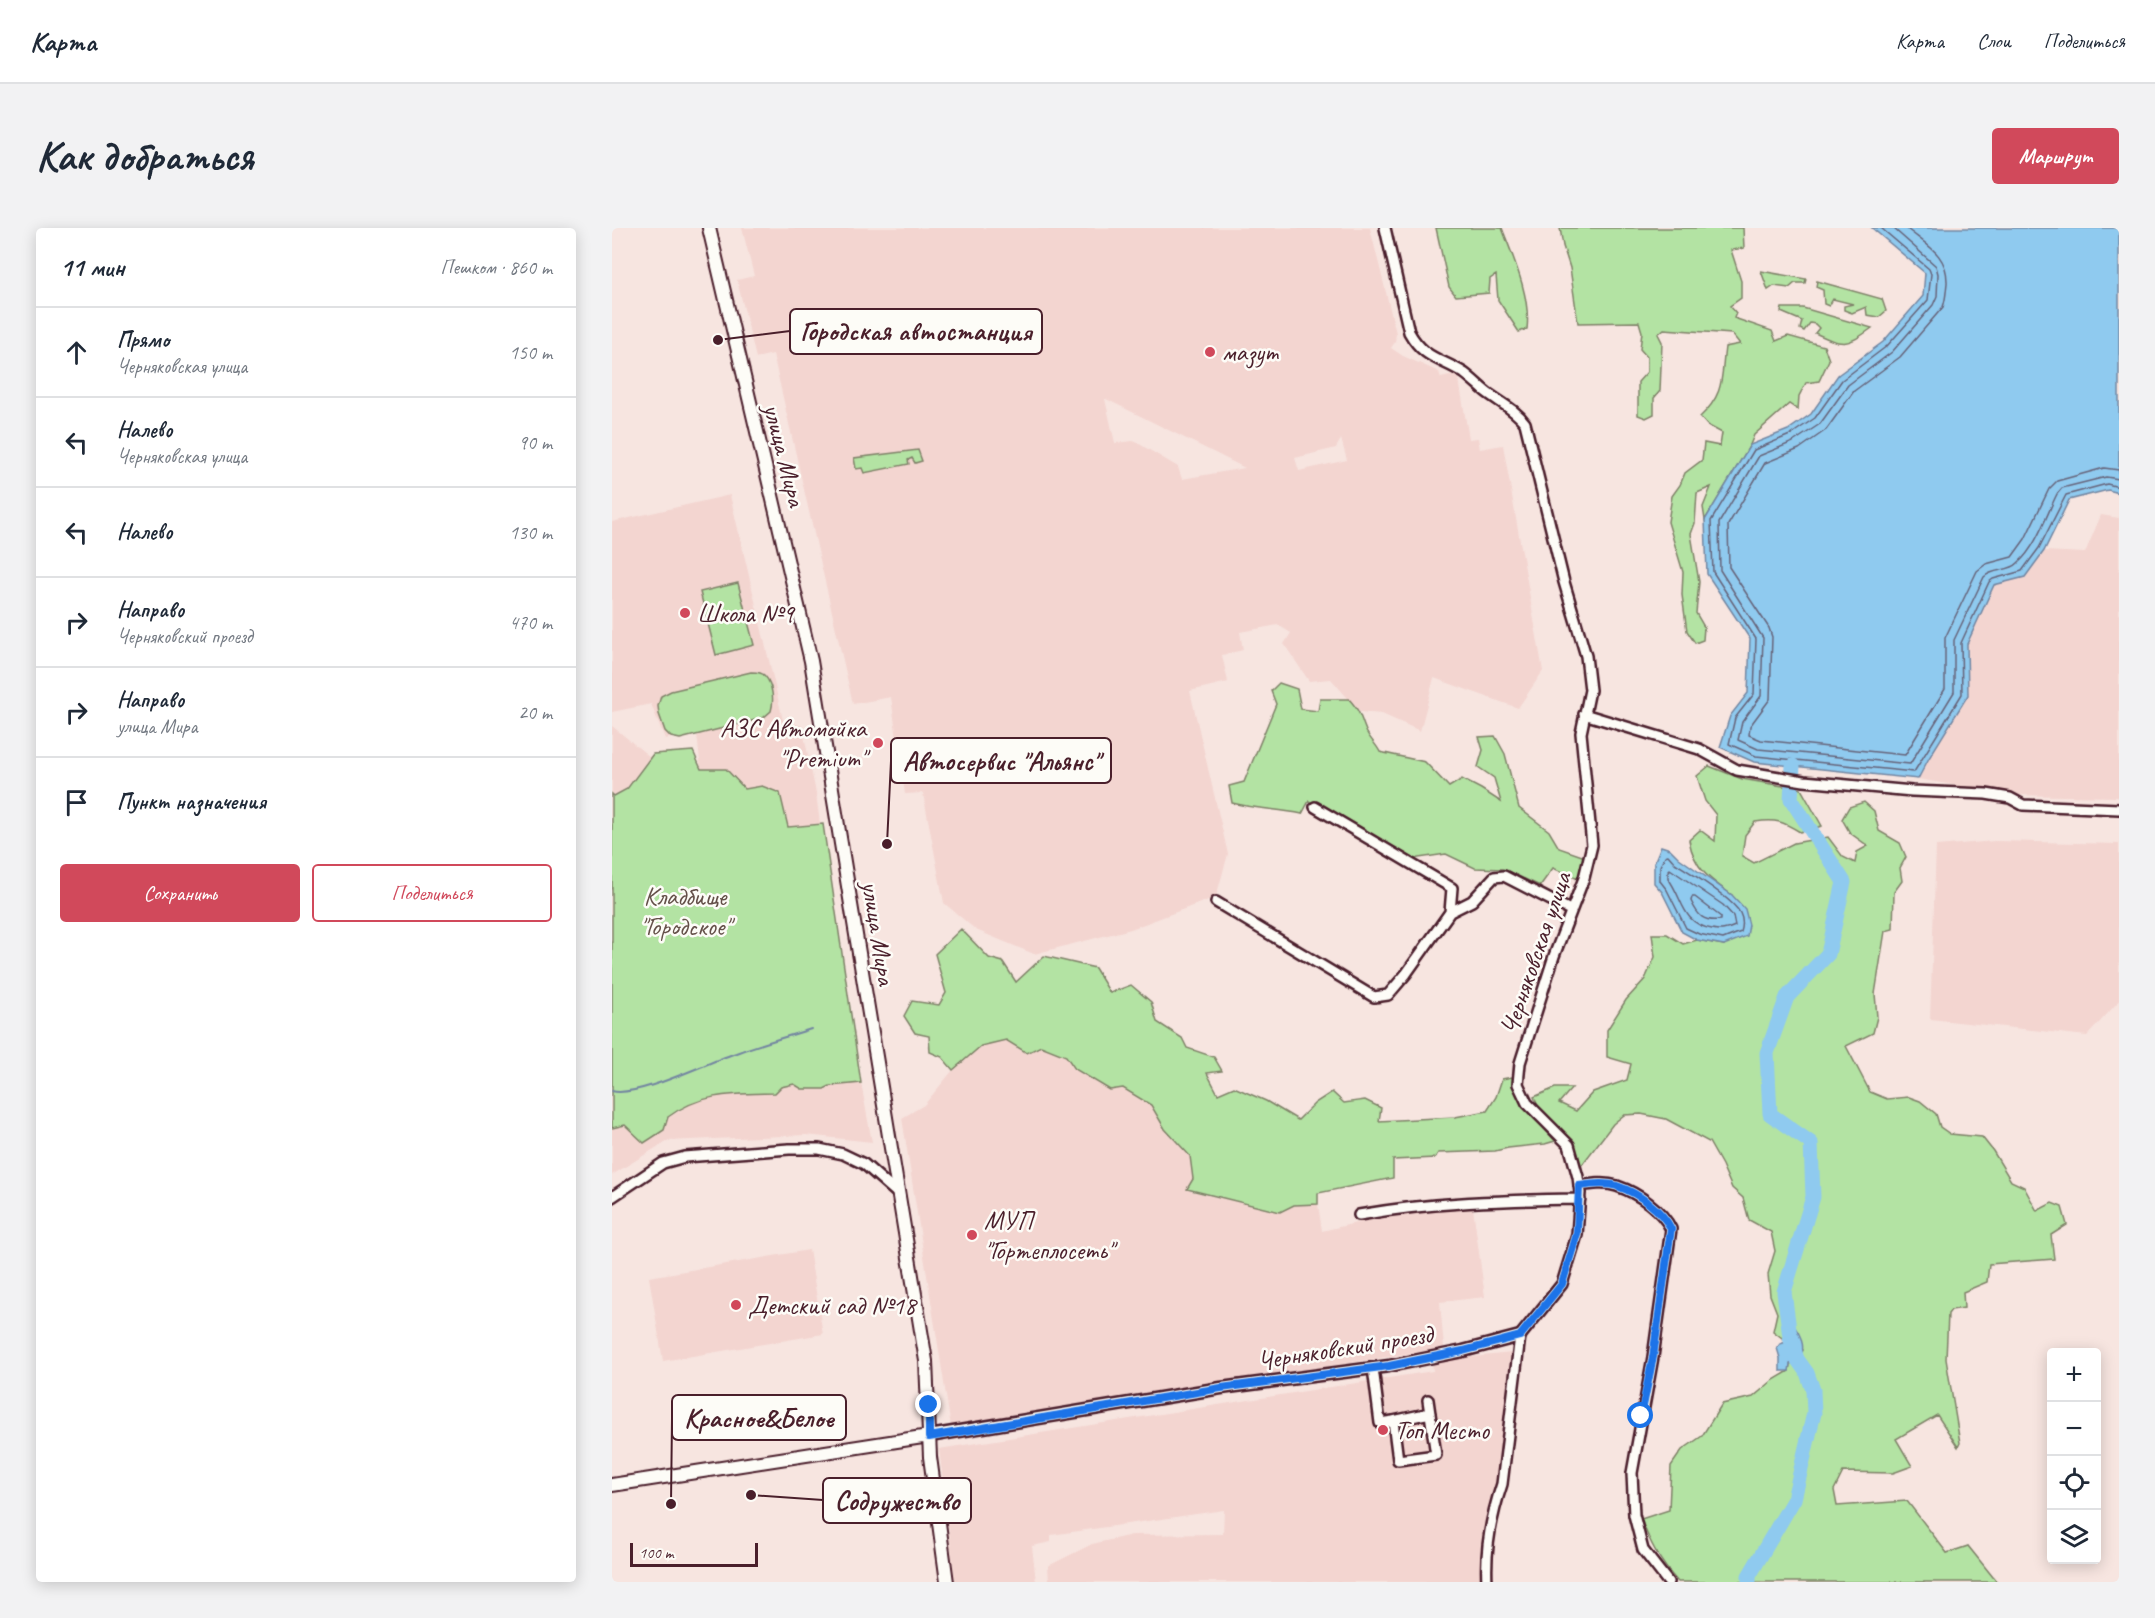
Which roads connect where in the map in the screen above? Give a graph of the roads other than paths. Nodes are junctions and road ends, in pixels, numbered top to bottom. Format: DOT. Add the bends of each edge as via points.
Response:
graph roads {
  1 [pos="709,228"];
  2 [pos="1385,228"];
  3 [pos="1584,714"];
  4 [pos="1315,807"];
  5 [pos="2119,809"];
  6 [pos="1216,902"];
  7 [pos="1570,910"];
  8 [pos="1450,912"];
  9 [pos="1579,1186"];
  10 [pos="898,1194"];
  11 [pos="612,1197"];
  12 [pos="1580,1199"];
  13 [pos="1359,1215"];
  14 [pos="1520,1336"];
  15 [pos="1373,1368"];
  16 [pos="1428,1400"];
  17 [pos="1430,1413"];
  18 [pos="1393,1421"];
  19 [pos="929,1437"];
  20 [pos="612,1485"];
  21 [pos="947,1582"];
  22 [pos="1487,1582"];
  23 [pos="1668,1582"];
  1 -- 10 [label="main road, улица Мира" via="811,661"];
  2 -- 3 [label="street, Черняковская улица" via="1409,332 1417,346 1465,374 1525,423 1586,656 1590,690"];
  3 -- 5 [label="street" via="1699,749 1737,770 1804,781 1986,794 2010,798 2023,805"];
  3 -- 7 [label="street, Черняковская улица" via="1581,733 1592,845 1584,878"];
  4 -- 8 [label="street" via="1452,888"];
  6 -- 8 [label="street" via="1374,997 1388,995"];
  7 -- 8 [label="street" via="1504,876 1494,877 1472,901"];
  7 -- 9 [label="street, Черняковская улица" via="1520,1063 1518,1084 1527,1102 1569,1145"];
  9 -- 12 [label="street, Черняковская улица"];
  9 -- 23 [label="street" via="1616,1186 1639,1197 1666,1218 1671,1229 1632,1473 1634,1515 1643,1550"];
  10 -- 11 [label="street" via="864,1164 843,1154 789,1149 685,1157 663,1163"];
  10 -- 19 [label="main road, улица Мира" via="926,1361"];
  12 -- 13 [label="street" via="1406,1207"];
  12 -- 14 [label="street, Черняковская улица" via="1577,1234 1562,1284"];
  14 -- 15 [label="street, Черняковский проезд"];
  14 -- 22 [label="street" via="1502,1484 1489,1544"];
  15 -- 18 [label="street" via="1380,1423"];
  15 -- 19 [label="street, Черняковский проезд" via="1221,1388"];
  16 -- 17 [label="street"];
  17 -- 18 [label="street"];
  17 -- 18 [label="street" via="1436,1455 1398,1460"];
  19 -- 20 [label="main road"];
  19 -- 21 [label="main road, улица Мира"];
}
